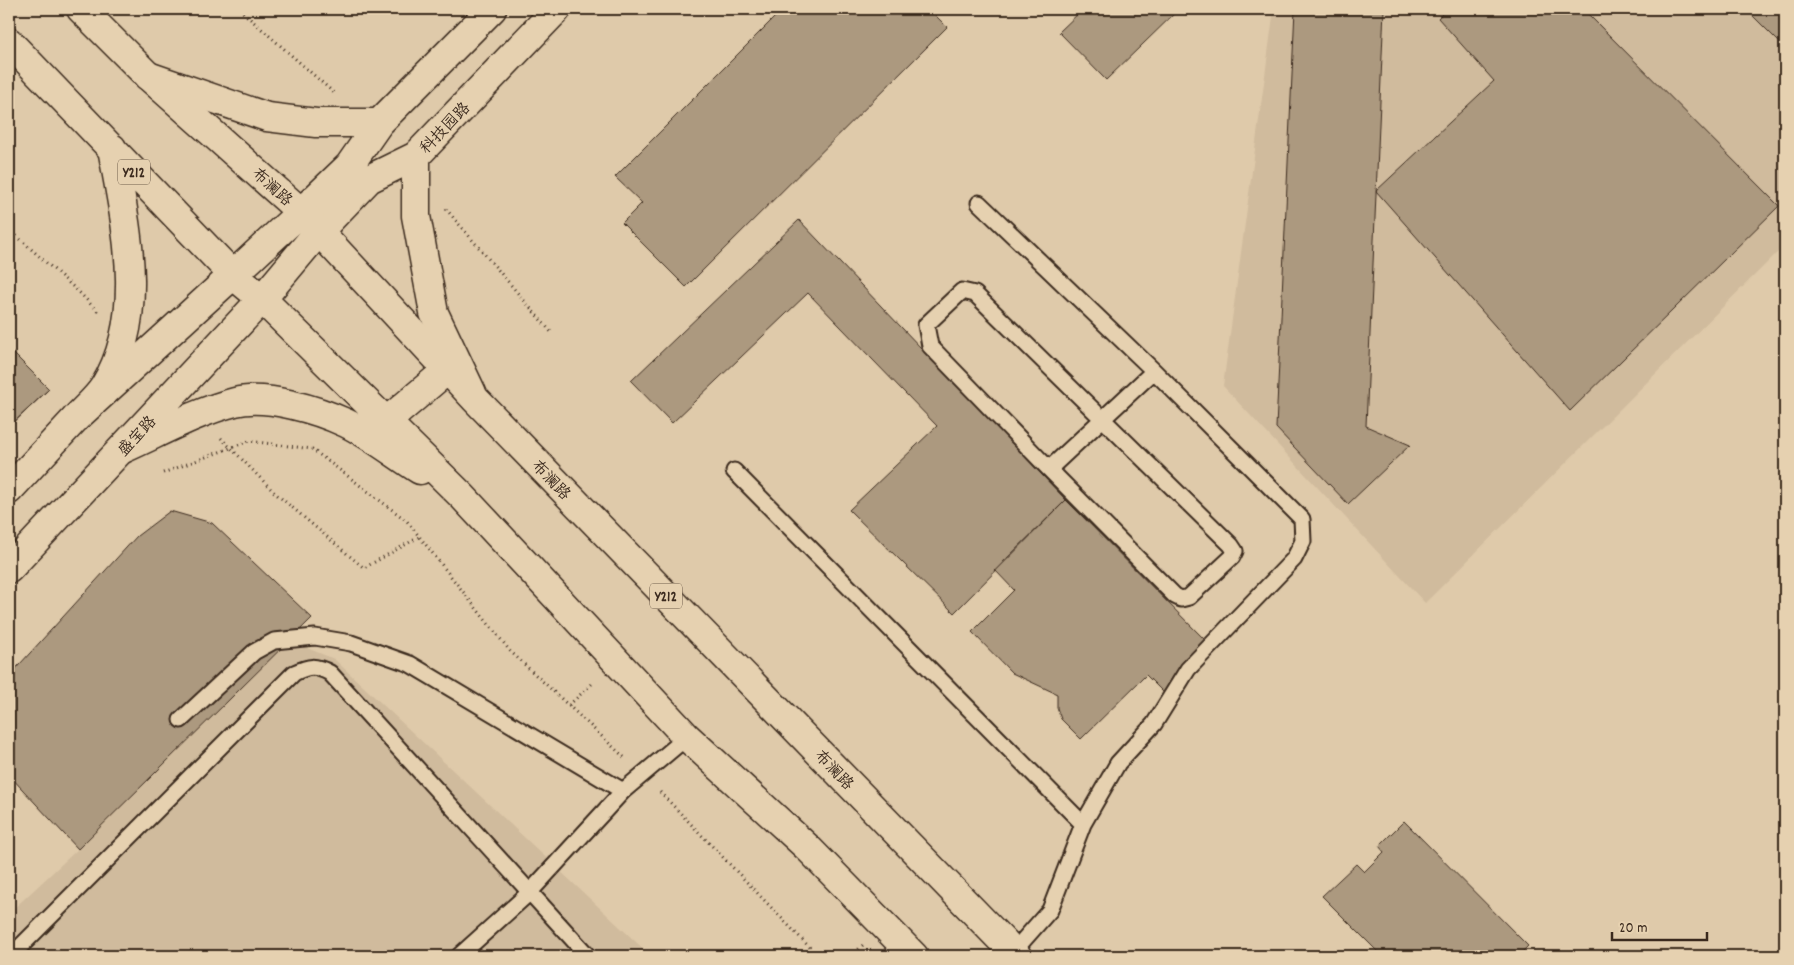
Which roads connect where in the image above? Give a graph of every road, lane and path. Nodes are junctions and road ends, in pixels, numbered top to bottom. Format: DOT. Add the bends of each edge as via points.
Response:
graph roads {
  1 [pos="81,9"];
  2 [pos="239,9"];
  3 [pos="492,9"];
  4 [pos="557,9"];
  5 [pos="9,42"];
  6 [pos="148,76"];
  7 [pos="340,98"];
  8 [pos="378,123"];
  9 [pos="112,148"];
  10 [pos="416,156"];
  11 [pos="440,202"];
  12 [pos="978,203"];
  13 [pos="310,221"];
  14 [pos="9,229"];
  15 [pos="233,275"];
  16 [pos="81,294"];
  17 [pos="262,299"];
  18 [pos="551,332"];
  19 [pos="447,370"];
  20 [pos="1154,371"];
  21 [pos="475,399"];
  22 [pos="76,418"];
  23 [pos="1102,419"];
  24 [pos="387,421"];
  25 [pos="123,449"];
  26 [pos="1048,469"];
  27 [pos="734,471"];
  28 [pos="163,474"];
  29 [pos="9,490"];
  30 [pos="275,493"];
  31 [pos="463,497"];
  32 [pos="419,537"];
  33 [pos="9,569"];
  34 [pos="181,720"];
  35 [pos="687,737"];
  36 [pos="643,774"];
  37 [pos="623,792"];
  38 [pos="1083,824"];
  39 [pos="529,893"];
  40 [pos="1016,954"];
  41 [pos="10,956"];
  42 [pos="459,956"];
  43 [pos="588,956"];
  44 [pos="818,956"];
  45 [pos="914,956"];
  1 -- 6 [label="main road, 布澜路 / Y212"];
  2 -- 7 [label="path"];
  3 -- 8 [label="main road, 科技园路"];
  4 -- 10 [label="main road, 科技园路"];
  5 -- 9 [label="main road, Y212"];
  6 -- 8 [label="main road" via="267,117 316,123"];
  6 -- 13 [label="main road, 布澜路 / Y212"];
  8 -- 13 [label="main road, 科技园路"];
  9 -- 15 [label="main road, Y212"];
  9 -- 22 [label="main road" via="127,234 130,308 120,352 104,387"];
  10 -- 13 [label="main road, 科技园路" via="369,179"];
  10 -- 21 [label="main road" via="416,216 434,313"];
  11 -- 18 [label="path"];
  12 -- 20 [label="lane"];
  13 -- 15 [label="main road, 科技园路"];
  13 -- 17 [label="main road, 科技园路"];
  13 -- 19 [label="main road, 布澜路 / Y212"];
  14 -- 16 [label="path"];
  15 -- 17 [label="main road, Y212"];
  15 -- 22 [label="main road"];
  17 -- 24 [label="main road, Y212"];
  17 -- 25 [label="main road, 盛宝路"];
  19 -- 21 [label="main road, 布澜路 / Y212"];
  19 -- 24 [label="main road"];
  20 -- 23 [label="lane"];
  20 -- 38 [label="lane" via="1302,520 1303,541 1294,559 1188,669 1154,724 1118,763"];
  21 -- 40 [label="main road, 布澜路 / Y212"];
  22 -- 29 [label="main road"];
  23 -- 26 [label="lane"];
  23 -- 26 [label="lane" via="975,294 962,291 926,325 930,346"];
  23 -- 26 [label="lane" via="1235,551 1189,597 1181,599 1175,596"];
  24 -- 31 [label="main road, Y212"];
  25 -- 31 [label="main road" via="236,402 275,402 346,423"];
  25 -- 33 [label="main road, 盛宝路"];
  27 -- 38 [label="lane"];
  28 -- 32 [label="path" via="249,441 312,449 407,522"];
  30 -- 32 [label="path" via="364,568"];
  31 -- 35 [label="main road, Y212"];
  32 -- 36 [label="path" via="510,651"];
  34 -- 37 [label="lane" via="254,652 274,641 316,637 351,643 410,664"];
  35 -- 36 [label="lane"];
  35 -- 45 [label="main road, Y212" via="808,848"];
  36 -- 37 [label="lane"];
  36 -- 44 [label="path"];
  37 -- 39 [label="lane"];
  38 -- 40 [label="lane" via="1050,910"];
  39 -- 41 [label="lane" via="330,672 310,666 294,673"];
  39 -- 42 [label="lane"];
  39 -- 43 [label="lane"];
}
